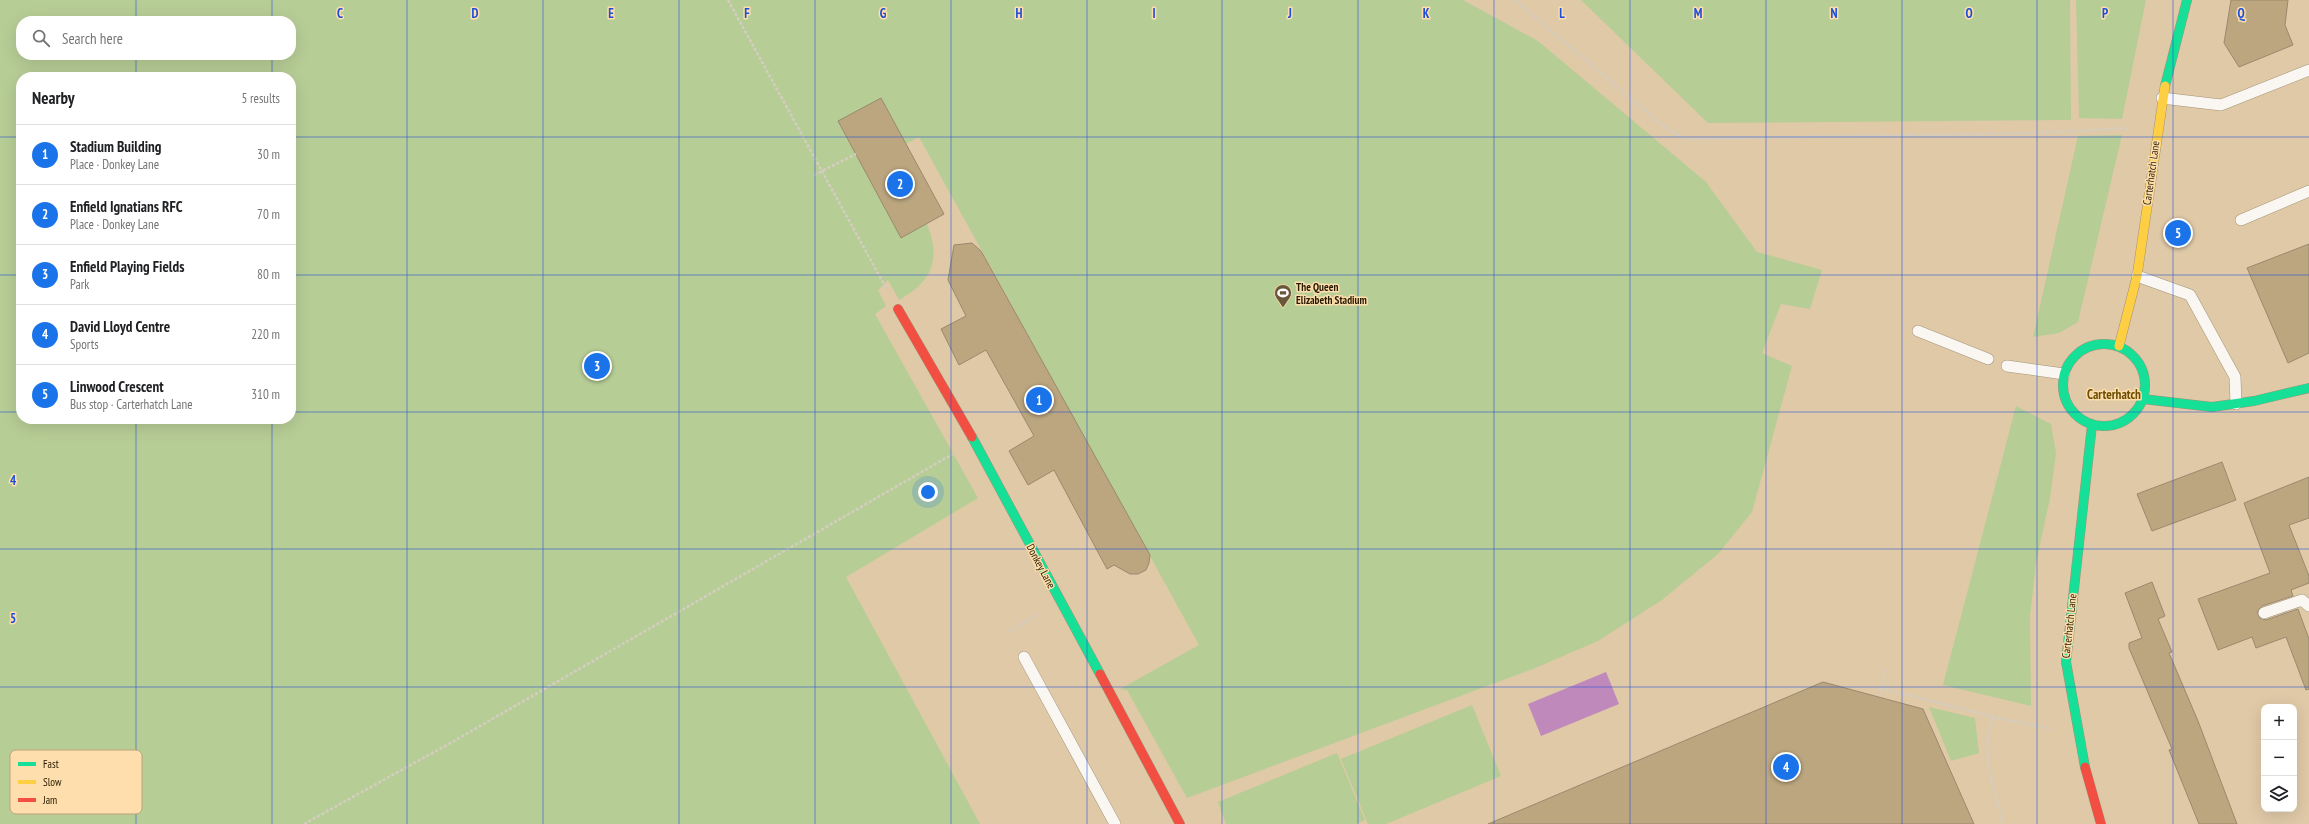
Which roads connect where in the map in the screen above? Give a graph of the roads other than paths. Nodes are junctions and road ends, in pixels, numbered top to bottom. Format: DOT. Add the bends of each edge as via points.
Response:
graph roads {
  1 [pos="2186,0"];
  2 [pos="2309,70"];
  3 [pos="2162,98"];
  4 [pos="2309,191"];
  5 [pos="2241,220"];
  6 [pos="2137,276"];
  7 [pos="898,309"];
  8 [pos="1918,331"];
  9 [pos="2119,346"];
  10 [pos="1988,359"];
  11 [pos="2007,366"];
  12 [pos="2064,374"];
  13 [pos="2309,388"];
  14 [pos="2143,399"];
  15 [pos="2236,404"];
  16 [pos="2092,425"];
  17 [pos="2309,606"];
  18 [pos="2264,613"];
  19 [pos="1024,657"];
  20 [pos="1115,824"];
  21 [pos="1180,824"];
  22 [pos="2101,824"];
  1 -- 3 [label="street, Carterhatch Lane"];
  2 -- 3 [label="lane" via="2221,105"];
  3 -- 6 [label="street, Carterhatch Lane"];
  4 -- 5 [label="lane"];
  6 -- 9 [label="street, Carterhatch Lane"];
  6 -- 15 [label="lane" via="2190,295 2235,377"];
  7 -- 21 [label="street, Donkey Lane" via="975,442"];
  8 -- 10 [label="lane"];
  9 -- 12 [label="street" via="2094,345 2081,351 2070,361"];
  9 -- 14 [label="street" via="2131,354 2140,365 2145,378"];
  11 -- 12 [label="lane"];
  12 -- 16 [label="street" via="2064,395 2069,408 2079,419"];
  13 -- 15 [label="street"];
  14 -- 15 [label="street" via="2198,407"];
  14 -- 16 [label="street" via="2128,420 2115,426"];
  16 -- 22 [label="street, Carterhatch Lane" via="2066,662 2085,769"];
  17 -- 18 [label="lane" via="2302,600"];
  19 -- 20 [label="lane"];
}
